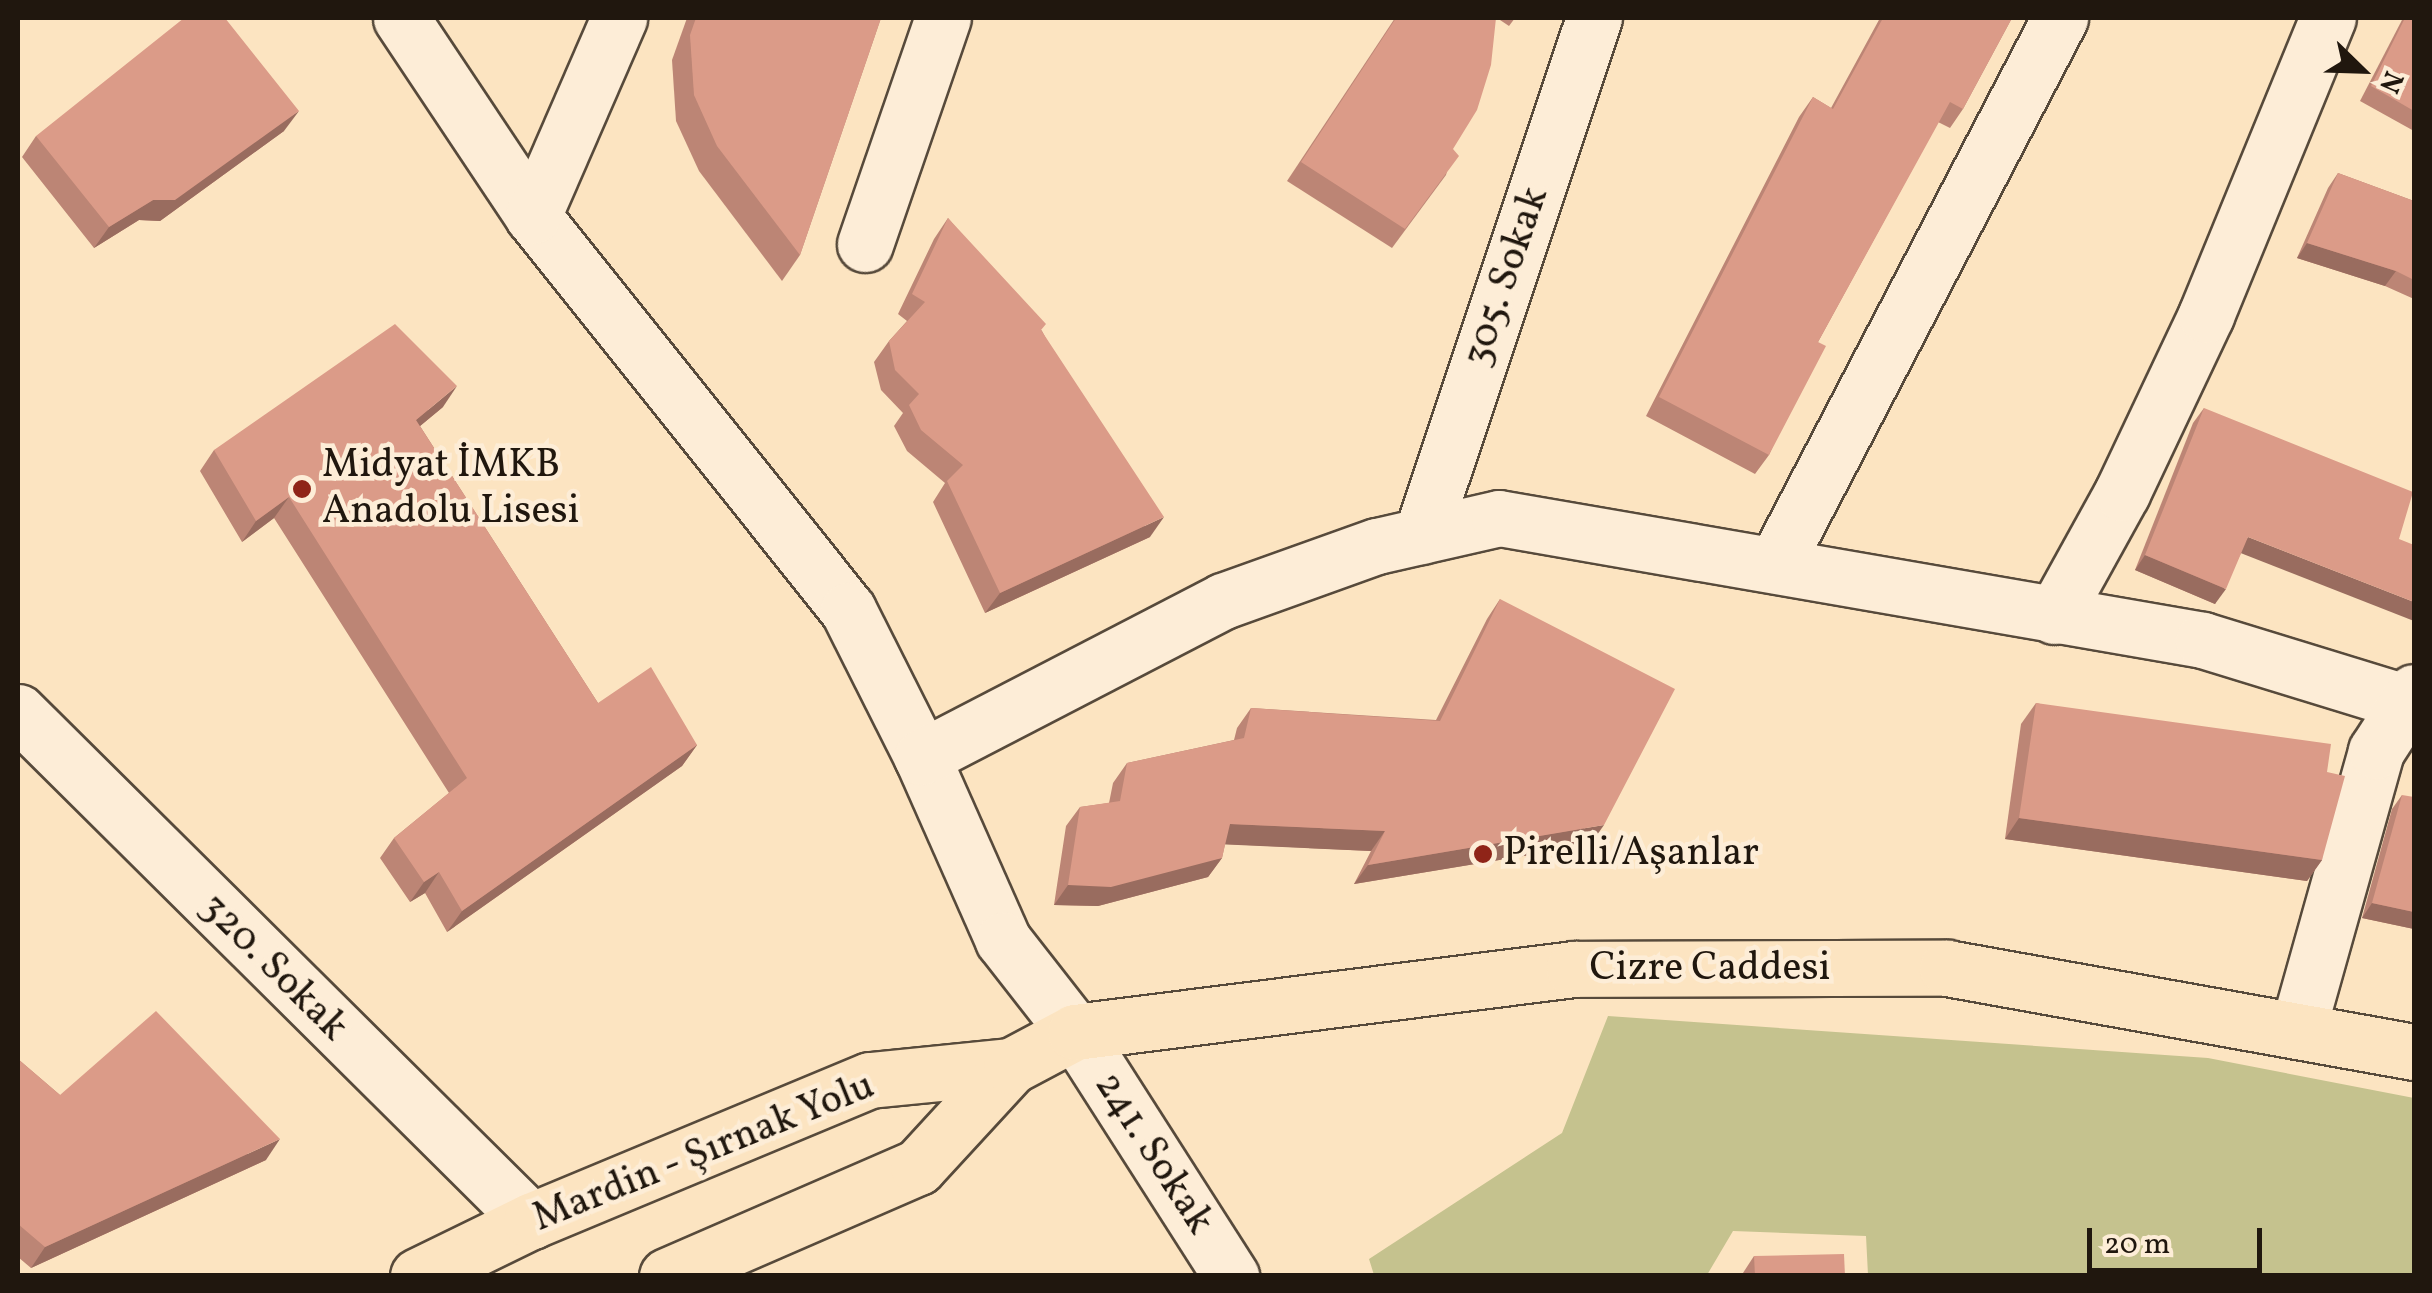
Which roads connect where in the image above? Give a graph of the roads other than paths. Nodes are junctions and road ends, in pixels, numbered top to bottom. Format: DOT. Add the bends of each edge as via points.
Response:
graph roads {
  1 [pos="401,18"];
  2 [pos="619,18"];
  3 [pos="943,18"];
  4 [pos="1594,18"];
  5 [pos="2060,18"];
  6 [pos="2328,18"];
  7 [pos="533,216"];
  8 [pos="865,244"];
  9 [pos="1420,536"];
  10 [pos="1775,565"];
  11 [pos="2054,616"];
  12 [pos="2412,700"];
  13 [pos="18,712"];
  14 [pos="922,757"];
  15 [pos="2298,1029"];
  16 [pos="1075,1032"];
  17 [pos="2414,1052"];
  18 [pos="1011,1066"];
  19 [pos="531,1221"];
  20 [pos="418,1276"];
  21 [pos="667,1276"];
  22 [pos="1231,1276"];
  1 -- 7 [label="street, 241. Sokak"];
  2 -- 7 [label="street"];
  3 -- 8 [label="street"];
  4 -- 9 [label="street, 305. Sokak"];
  5 -- 10 [label="street"];
  6 -- 11 [label="street" via="2206,314 2122,493"];
  7 -- 14 [label="street, 241. Sokak" via="848,610"];
  9 -- 10 [label="street" via="1499,518"];
  9 -- 14 [label="street" via="1223,601"];
  10 -- 11 [label="street"];
  11 -- 12 [label="street" via="2203,640"];
  12 -- 15 [label="street" via="2376,750"];
  13 -- 19 [label="street, 320. Sokak"];
  14 -- 16 [label="street, 241. Sokak" via="1003,940"];
  15 -- 16 [label="main road, Cizre Caddesi" via="1947,968 1574,968"];
  15 -- 17 [label="main road, Cizre Caddesi"];
  16 -- 18 [label="main road, Cizre Caddesi"];
  16 -- 22 [label="street, 241. Sokak"];
  18 -- 19 [label="main road, Mardin - Şırnak Yolu" via="870,1080"];
  18 -- 21 [label="main road" via="918,1167"];
  19 -- 20 [label="main road, Mardin - Şırnak Yolu"];
}
